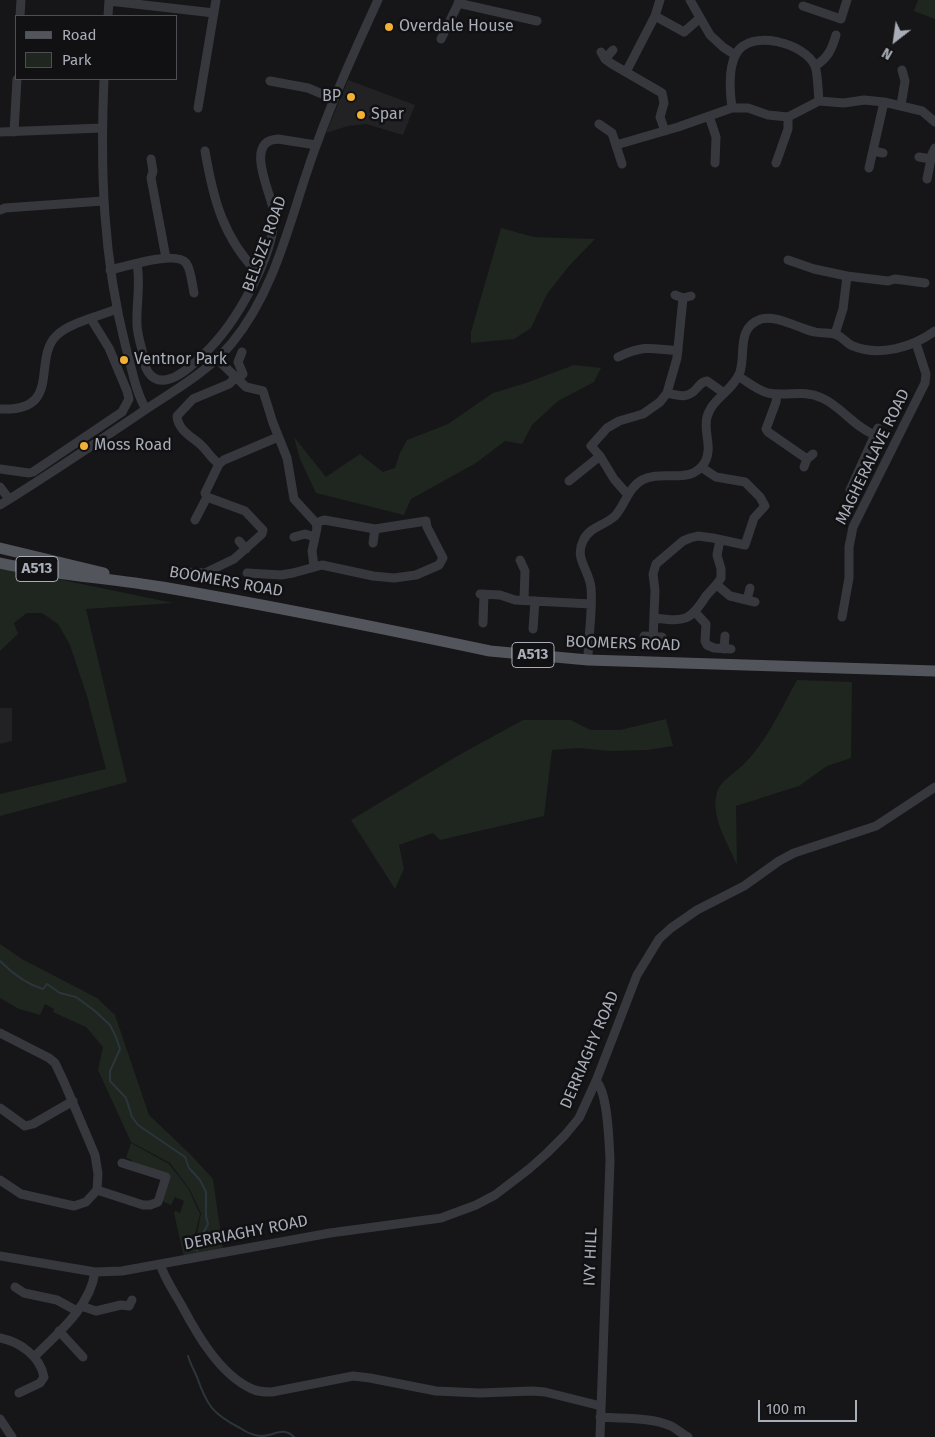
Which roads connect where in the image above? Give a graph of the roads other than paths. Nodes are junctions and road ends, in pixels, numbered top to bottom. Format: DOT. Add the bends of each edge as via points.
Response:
graph roads {
  1 [pos="21,0"];
  2 [pos="109,0"];
  3 [pos="216,0"];
  4 [pos="378,0"];
  5 [pos="660,0"];
  6 [pos="690,0"];
  7 [pos="847,0"];
  8 [pos="459,2"];
  9 [pos="803,6"];
  10 [pos="214,13"];
  11 [pos="20,15"];
  12 [pos="108,15"];
  13 [pos="655,16"];
  14 [pos="700,18"];
  15 [pos="537,21"];
  16 [pos="836,35"];
  17 [pos="440,39"];
  18 [pos="613,50"];
  19 [pos="736,55"];
  20 [pos="815,66"];
  21 [pos="902,70"];
  22 [pos="626,72"];
  23 [pos="17,80"];
  24 [pos="104,80"];
  25 [pos="270,81"];
  26 [pos="334,99"];
  27 [pos="819,101"];
  28 [pos="884,102"];
  29 [pos="901,105"];
  30 [pos="198,108"];
  31 [pos="732,108"];
  32 [pos="709,116"];
  33 [pos="788,117"];
  34 [pos="935,122"];
  35 [pos="599,124"];
  36 [pos="102,128"];
  37 [pos="665,131"];
  38 [pos="0,132"];
  39 [pos="14,132"];
  40 [pos="316,145"];
  41 [pos="616,145"];
  42 [pos="935,148"];
  43 [pos="873,150"];
  44 [pos="205,151"];
  45 [pos="883,153"];
  46 [pos="919,157"];
  47 [pos="151,159"];
  48 [pos="780,159"];
  49 [pos="931,159"];
  50 [pos="715,163"];
  51 [pos="622,164"];
  52 [pos="869,168"];
  53 [pos="927,179"];
  54 [pos="104,201"];
  55 [pos="0,210"];
  56 [pos="166,258"];
  57 [pos="788,260"];
  58 [pos="137,264"];
  59 [pos="110,270"];
  60 [pos="258,273"];
  61 [pos="847,276"];
  62 [pos="925,283"];
  63 [pos="194,293"];
  64 [pos="683,296"];
  65 [pos="116,309"];
  66 [pos="91,319"];
  67 [pos="935,331"];
  68 [pos="835,334"];
  69 [pos="916,343"];
  70 [pos="678,351"];
  71 [pos="242,352"];
  72 [pos="618,357"];
  73 [pos="217,359"];
  74 [pos="738,376"];
  75 [pos="237,378"];
  76 [pos="667,393"];
  77 [pos="724,393"];
  78 [pos="777,394"];
  79 [pos="0,409"];
  80 [pos="146,409"];
  81 [pos="278,437"];
  82 [pos="600,456"];
  83 [pos="808,460"];
  84 [pos="219,464"];
  85 [pos="701,467"];
  86 [pos="0,469"];
  87 [pos="569,481"];
  88 [pos="0,487"];
  89 [pos="850,490"];
  90 [pos="628,496"];
  91 [pos="207,497"];
  92 [pos="9,499"];
  93 [pos="0,505"];
  94 [pos="195,520"];
  95 [pos="316,523"];
  96 [pos="374,529"];
  97 [pos="294,537"];
  98 [pos="315,537"];
  99 [pos="720,540"];
  100 [pos="239,541"];
  101 [pos="373,543"];
  102 [pos="0,548"];
  103 [pos="246,549"];
  104 [pos="0,556"];
  105 [pos="520,560"];
  106 [pos="0,563"];
  107 [pos="314,566"];
  108 [pos="49,571"];
  109 [pos="184,572"];
  110 [pos="247,573"];
  111 [pos="137,582"];
  112 [pos="717,585"];
  113 [pos="750,588"];
  114 [pos="524,600"];
  115 [pos="535,601"];
  116 [pos="591,604"];
  117 [pos="695,612"];
  118 [pos="840,612"];
  119 [pos="485,616"];
  120 [pos="654,618"];
  121 [pos="533,629"];
  122 [pos="724,636"];
  123 [pos="653,638"];
  124 [pos="588,660"];
  125 [pos="935,671"];
  126 [pos="935,787"];
  127 [pos="0,1033"];
  128 [pos="596,1081"];
  129 [pos="73,1101"];
  130 [pos="0,1108"];
  131 [pos="122,1164"];
  132 [pos="0,1180"];
  133 [pos="97,1190"];
  134 [pos="0,1256"];
  135 [pos="160,1264"];
  136 [pos="95,1272"];
  137 [pos="15,1287"];
  138 [pos="132,1300"];
  139 [pos="79,1309"];
  140 [pos="59,1331"];
  141 [pos="0,1338"];
  142 [pos="82,1351"];
  143 [pos="34,1356"];
  144 [pos="17,1394"];
  145 [pos="601,1406"];
  146 [pos="600,1417"];
  147 [pos="0,1419"];
  148 [pos="12,1437"];
  149 [pos="600,1437"];
  150 [pos="688,1437"];
  1 -- 11 [label="street"];
  2 -- 10 [label="street"];
  2 -- 12 [label="street"];
  3 -- 10 [label="street"];
  4 -- 26 [label="street, BELSIZE ROAD"];
  5 -- 13 [label="street"];
  6 -- 14 [label="street"];
  7 -- 9 [label="street" via="841,19"];
  8 -- 15 [label="street"];
  8 -- 17 [label="street"];
  10 -- 30 [label="street"];
  13 -- 14 [label="street" via="684,32"];
  13 -- 22 [label="street"];
  14 -- 19 [label="street" via="710,35"];
  16 -- 20 [label="street" via="825,60"];
  18 -- 22 [label="street" via="603,56"];
  19 -- 20 [label="street" via="744,45 770,40 801,50"];
  19 -- 31 [label="street" via="730,89"];
  20 -- 27 [label="street"];
  21 -- 29 [label="street" via="905,81"];
  22 -- 37 [label="street" via="662,93 664,103 660,117"];
  23 -- 39 [label="street"];
  24 -- 36 [label="street"];
  25 -- 26 [label="street" via="308,88"];
  26 -- 40 [label="street, BELSIZE ROAD"];
  27 -- 28 [label="street"];
  27 -- 33 [label="street"];
  28 -- 29 [label="street"];
  28 -- 43 [label="street"];
  29 -- 34 [label="street" via="922,112"];
  31 -- 32 [label="street"];
  31 -- 33 [label="street" via="748,108"];
  32 -- 37 [label="street"];
  32 -- 50 [label="street" via="716,137 713,146"];
  33 -- 48 [label="street"];
  35 -- 41 [label="street" via="612,133"];
  36 -- 39 [label="street"];
  36 -- 54 [label="street"];
  37 -- 41 [label="street"];
  38 -- 39 [label="street"];
  40 -- 60 [label="street" via="278,138 263,147 261,158 265,184 274,212 268,250"];
  40 -- 73 [label="street, BELSIZE ROAD" via="263,296"];
  41 -- 51 [label="street"];
  42 -- 49 [label="street"];
  43 -- 45 [label="street"];
  43 -- 52 [label="street"];
  44 -- 60 [label="street" via="221,219 247,262"];
  46 -- 49 [label="street"];
  47 -- 56 [label="street" via="151,178"];
  49 -- 53 [label="street"];
  54 -- 55 [label="street"];
  54 -- 59 [label="street"];
  56 -- 58 [label="street"];
  56 -- 63 [label="street" via="181,259 187,264"];
  57 -- 61 [label="street"];
  58 -- 59 [label="street"];
  58 -- 60 [label="street" via="140,282 136,328 145,366 152,376 166,381 207,352 244,301"];
  59 -- 65 [label="street"];
  61 -- 62 [label="street"];
  61 -- 68 [label="street" via="843,309"];
  64 -- 70 [label="street"];
  65 -- 66 [label="street"];
  65 -- 80 [label="street"];
  66 -- 79 [label="street" via="69,327 55,337 37,397 20,408"];
  66 -- 86 [label="street" via="118,367 129,399 126,407 33,472"];
  67 -- 69 [label="street"];
  68 -- 69 [label="street" via="852,346 872,350"];
  68 -- 74 [label="street" via="762,319 748,328"];
  69 -- 118 [label="street, MAGHERALAVE ROAD" via="926,383 853,526 849,578"];
  70 -- 72 [label="street" via="646,348"];
  70 -- 76 [label="street"];
  71 -- 75 [label="street" via="238,362 243,374"];
  73 -- 75 [label="street"];
  73 -- 80 [label="street, BELSIZE ROAD"];
  74 -- 77 [label="street"];
  74 -- 78 [label="street" via="760,390"];
  75 -- 81 [label="street" via="246,387 263,391"];
  75 -- 84 [label="street" via="193,399 177,416 177,422 193,441"];
  76 -- 77 [label="street" via="682,397 707,381"];
  76 -- 82 [label="street" via="643,414 607,428 591,446"];
  77 -- 85 [label="street" via="707,418 708,452"];
  78 -- 83 [label="street" via="766,429"];
  78 -- 89 [label="street" via="810,394 823,398 858,427 877,432"];
  80 -- 92 [label="street, BELSIZE ROAD"];
  81 -- 84 [label="street"];
  81 -- 95 [label="street" via="287,458 294,499"];
  82 -- 87 [label="street"];
  82 -- 90 [label="street"];
  84 -- 91 [label="street" via="205,493"];
  85 -- 90 [label="street" via="684,476 656,476 644,480"];
  85 -- 99 [label="street" via="716,477 745,482 765,504 750,524 745,545"];
  88 -- 92 [label="street"];
  90 -- 116 [label="street" via="614,516 590,531 581,545 580,557 590,582"];
  91 -- 94 [label="street"];
  91 -- 103 [label="street" via="245,511 264,530"];
  92 -- 93 [label="street, BELSIZE ROAD"];
  95 -- 96 [label="street" via="324,520"];
  95 -- 98 [label="street"];
  96 -- 101 [label="street"];
  96 -- 107 [label="street" via="426,521 443,558 439,565 416,575 394,578"];
  97 -- 98 [label="street" via="305,534"];
  98 -- 107 [label="street" via="312,551"];
  99 -- 112 [label="street" via="717,555 721,578"];
  99 -- 120 [label="street" via="698,536 690,538 656,564 653,574"];
  100 -- 103 [label="street"];
  102 -- 111 [label="main road, BOOMERS ROAD / A513"];
  103 -- 109 [label="street" via="234,559 205,573"];
  104 -- 108 [label="main road, A513"];
  105 -- 114 [label="street" via="525,571"];
  106 -- 108 [label="main road, BOOMERS ROAD / A513"];
  107 -- 110 [label="street" via="281,575"];
  108 -- 111 [label="main road, BOOMERS ROAD / A513"];
  111 -- 124 [label="main road, BOOMERS ROAD / A513" via="490,651"];
  112 -- 113 [label="street" via="726,594 751,601"];
  112 -- 117 [label="street"];
  114 -- 115 [label="street"];
  114 -- 119 [label="street" via="482,594"];
  115 -- 116 [label="street"];
  115 -- 121 [label="street"];
  116 -- 124 [label="street"];
  117 -- 120 [label="street" via="680,620"];
  117 -- 122 [label="street" via="706,624 707,645 727,649"];
  120 -- 123 [label="street"];
  124 -- 125 [label="main road, BOOMERS ROAD / A513"];
  126 -- 128 [label="street, DERRIAGHY ROAD" via="876,826 779,861 744,886 697,910 671,928 659,939 637,975"];
  127 -- 129 [label="street" via="55,1063"];
  128 -- 135 [label="street, DERRIAGHY ROAD" via="578,1118 565,1135 511,1184 476,1205 441,1218 330,1233"];
  128 -- 145 [label="street, IVY HILL" via="602,1091 608,1122 610,1160"];
  129 -- 130 [label="street" via="28,1130"];
  129 -- 133 [label="street" via="95,1155"];
  131 -- 133 [label="street" via="166,1177 158,1202 144,1205"];
  132 -- 133 [label="street" via="21,1194 74,1206 86,1202"];
  134 -- 136 [label="street, DERRIAGHY ROAD"];
  135 -- 136 [label="street, DERRIAGHY ROAD"];
  135 -- 145 [label="street" via="188,1319 210,1352 232,1376 260,1392 353,1376 431,1390 480,1393 532,1391"];
  136 -- 139 [label="street" via="91,1291"];
  137 -- 139 [label="street" via="22,1296 57,1300"];
  138 -- 139 [label="street" via="129,1306"];
  139 -- 140 [label="street"];
  140 -- 142 [label="street"];
  140 -- 143 [label="street"];
  141 -- 143 [label="street" via="12,1340"];
  143 -- 144 [label="street" via="44,1377 40,1383"];
  145 -- 146 [label="street, IVY HILL"];
  146 -- 149 [label="street, IVY HILL"];
  146 -- 150 [label="street" via="663,1424"];
  147 -- 148 [label="street"];
}
